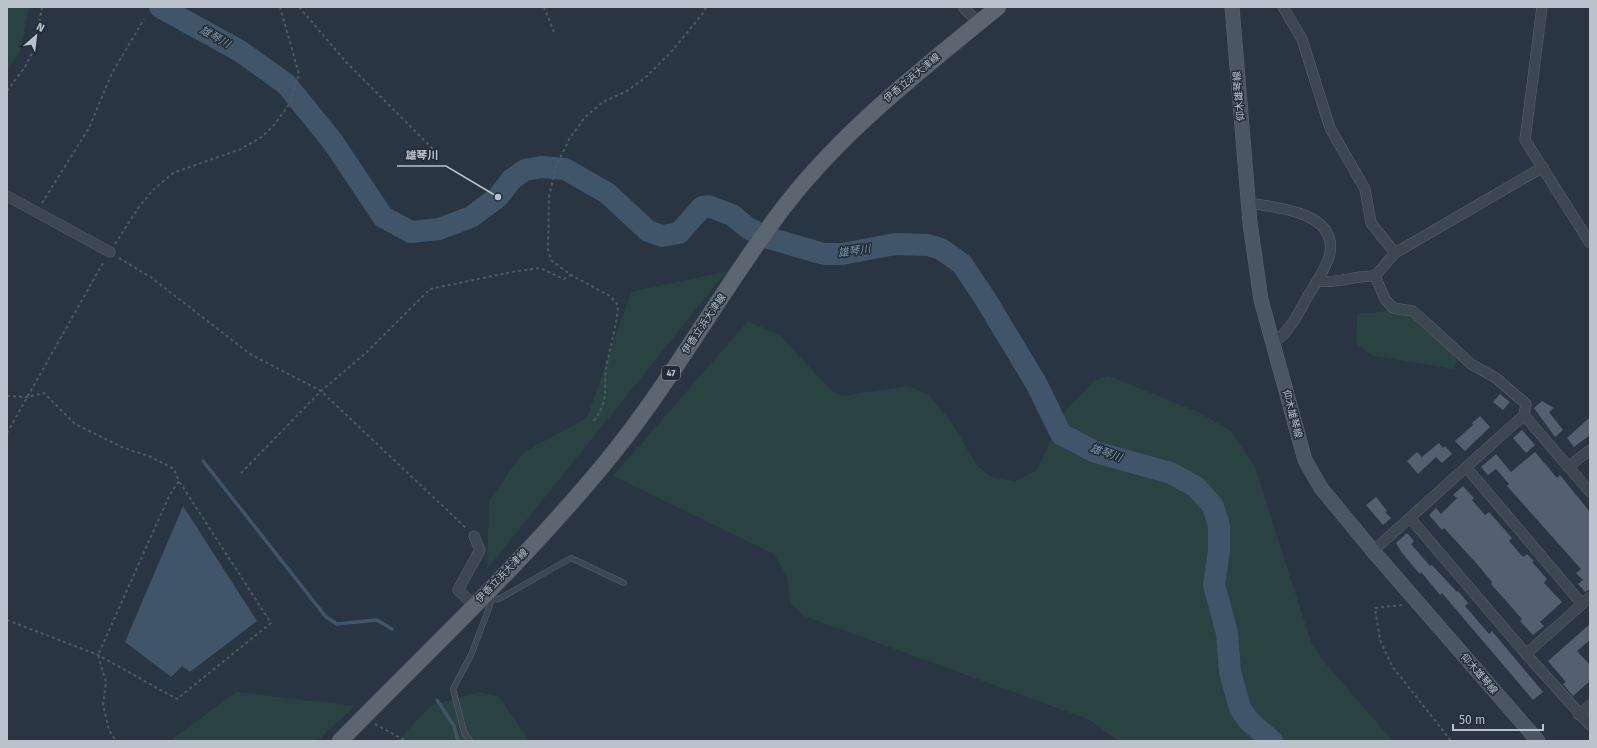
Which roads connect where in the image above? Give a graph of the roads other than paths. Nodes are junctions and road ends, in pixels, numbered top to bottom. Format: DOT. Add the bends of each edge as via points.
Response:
graph roads {
  1 [pos="963,7"];
  2 [pos="998,7"];
  3 [pos="1232,7"];
  4 [pos="1283,7"];
  5 [pos="1542,7"];
  6 [pos="979,23"];
  7 [pos="1543,167"];
  8 [pos="7,196"];
  9 [pos="1248,203"];
  10 [pos="1590,243"];
  11 [pos="110,252"];
  12 [pos="1395,253"];
  13 [pos="1375,276"];
  14 [pos="1318,281"];
  15 [pos="1273,343"];
  16 [pos="1524,415"];
  17 [pos="1590,450"];
  18 [pos="1466,467"];
  19 [pos="1568,467"];
  20 [pos="1590,492"];
  21 [pos="1410,518"];
  22 [pos="474,536"];
  23 [pos="1373,551"];
  24 [pos="624,583"];
  25 [pos="1586,601"];
  26 [pos="482,602"];
  27 [pos="1526,654"];
  28 [pos="1590,705"];
  29 [pos="1579,715"];
  30 [pos="1590,725"];
  31 [pos="340,741"];
  32 [pos="470,741"];
  33 [pos="1538,741"];
  1 -- 6 [label="street"];
  2 -- 6 [label="main road, 伊香立浜大津線 / 47"];
  3 -- 9 [label="main road, 仰木雄琴線"];
  4 -- 12 [label="street" via="1302,39 1330,128 1365,189 1372,223"];
  5 -- 7 [label="street" via="1525,140"];
  6 -- 26 [label="main road, 伊香立浜大津線 / 47" via="857,125 815,170 776,217 651,402 613,453"];
  7 -- 10 [label="street"];
  7 -- 12 [label="street"];
  8 -- 11 [label="street"];
  9 -- 14 [label="street" via="1282,208 1304,215 1321,225 1330,240 1330,254"];
  9 -- 15 [label="main road, 仰木雄琴線" via="1262,300"];
  12 -- 13 [label="street"];
  13 -- 14 [label="street" via="1362,276 1332,283"];
  13 -- 16 [label="street" via="1385,299 1393,308 1413,311 1471,364 1502,383 1526,404"];
  14 -- 15 [label="street" via="1284,336"];
  15 -- 23 [label="main road, 仰木雄琴線" via="1305,460 1321,488"];
  16 -- 18 [label="street"];
  16 -- 19 [label="street"];
  17 -- 19 [label="street"];
  18 -- 21 [label="street"];
  18 -- 25 [label="street"];
  19 -- 20 [label="street"];
  21 -- 23 [label="street"];
  21 -- 27 [label="street"];
  22 -- 26 [label="street" via="480,550 458,590"];
  23 -- 33 [label="main road, 仰木雄琴線"];
  24 -- 26 [label="lane" via="571,558 499,599"];
  25 -- 27 [label="street"];
  26 -- 31 [label="main road, 伊香立浜大津線 / 47"];
  26 -- 32 [label="lane" via="471,655 453,689 464,732"];
  27 -- 29 [label="street"];
  28 -- 29 [label="street"];
  29 -- 30 [label="street"];
}
